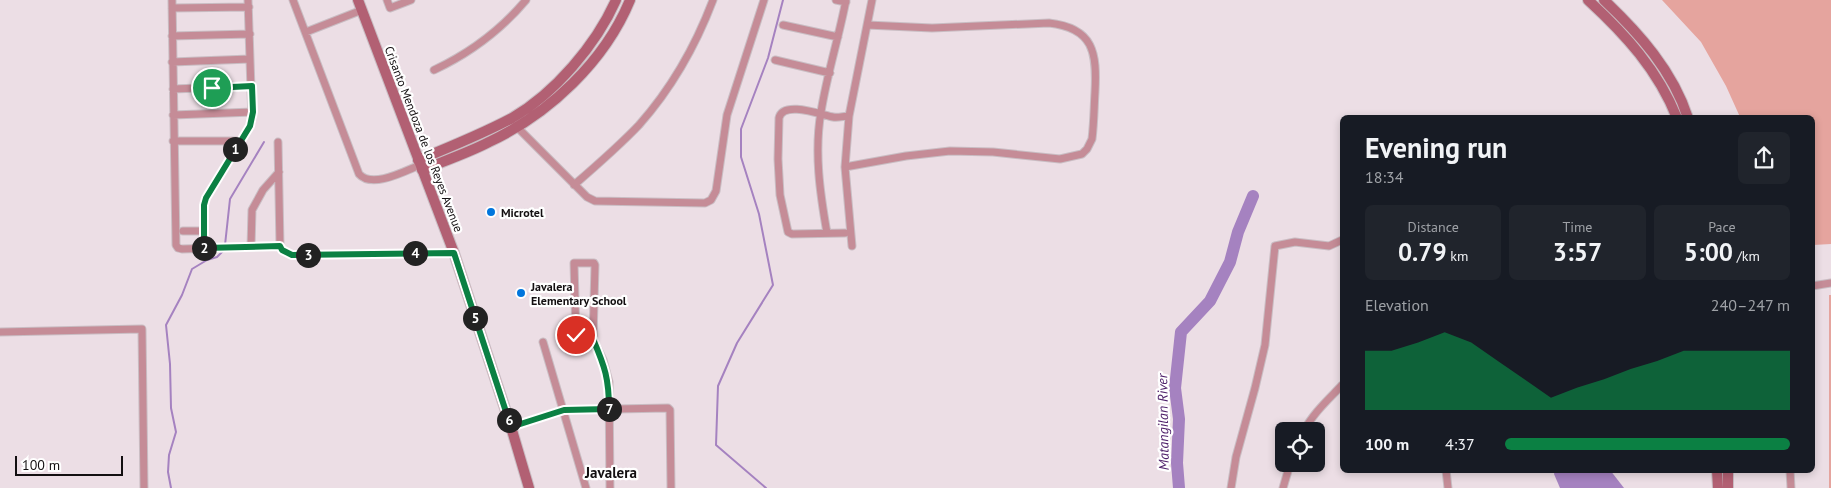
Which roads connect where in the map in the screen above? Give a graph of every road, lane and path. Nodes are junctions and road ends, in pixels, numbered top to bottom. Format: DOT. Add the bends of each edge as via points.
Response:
graph roads {
  1 [pos="172,0"];
  2 [pos="294,0"];
  3 [pos="358,0"];
  4 [pos="387,0"];
  5 [pos="411,0"];
  6 [pos="526,0"];
  7 [pos="616,0"];
  8 [pos="630,0"];
  9 [pos="712,0"];
  10 [pos="764,0"];
  11 [pos="836,0"];
  12 [pos="872,0"];
  13 [pos="1588,0"];
  14 [pos="1604,0"];
  15 [pos="846,1"];
  16 [pos="248,4"];
  17 [pos="172,8"];
  18 [pos="362,10"];
  19 [pos="867,24"];
  20 [pos="783,25"];
  21 [pos="306,32"];
  22 [pos="250,34"];
  23 [pos="172,36"];
  24 [pos="838,37"];
  25 [pos="250,59"];
  26 [pos="775,60"];
  27 [pos="172,62"];
  28 [pos="434,70"];
  29 [pos="830,73"];
  30 [pos="252,86"];
  31 [pos="172,89"];
  32 [pos="253,112"];
  33 [pos="821,113"];
  34 [pos="173,115"];
  35 [pos="1676,115"];
  36 [pos="1687,115"];
  37 [pos="849,116"];
  38 [pos="517,127"];
  39 [pos="240,140"];
  40 [pos="173,141"];
  41 [pos="278,142"];
  42 [pos="420,165"];
  43 [pos="844,167"];
  44 [pos="279,172"];
  45 [pos="574,185"];
  46 [pos="183,231"];
  47 [pos="204,231"];
  48 [pos="827,233"];
  49 [pos="845,233"];
  50 [pos="1340,241"];
  51 [pos="280,246"];
  52 [pos="852,246"];
  53 [pos="251,247"];
  54 [pos="204,248"];
  55 [pos="454,253"];
  56 [pos="1831,283"];
  57 [pos="1815,286"];
  58 [pos="0,332"];
  59 [pos="593,339"];
  60 [pos="543,342"];
  61 [pos="1340,387"];
  62 [pos="609,409"];
  63 [pos="564,410"];
  64 [pos="1310,422"];
  65 [pos="511,427"];
  66 [pos="1288,472"];
  67 [pos="1446,473"];
  68 [pos="1717,473"];
  69 [pos="1728,473"];
  70 [pos="1790,473"];
  71 [pos="144,488"];
  72 [pos="529,488"];
  73 [pos="586,488"];
  74 [pos="610,488"];
  75 [pos="672,488"];
  76 [pos="1231,488"];
  77 [pos="1283,488"];
  78 [pos="1448,488"];
  79 [pos="1718,488"];
  80 [pos="1728,488"];
  81 [pos="1791,488"];
  1 -- 17 [label="street"];
  2 -- 21 [label="street"];
  3 -- 18 [label="street, Crisanto Mendoza de los Reyes Avenue"];
  4 -- 5 [label="street" via="390,8"];
  6 -- 28 [label="street" via="478,46"];
  7 -- 42 [label="street" via="575,65 544,94 514,116"];
  8 -- 38 [label="street" via="607,42 583,72 555,100"];
  9 -- 45 [label="street" via="686,58 661,98 638,125"];
  10 -- 45 [label="street" via="727,115 712,200 705,203 602,202 587,197"];
  11 -- 15 [label="street"];
  12 -- 19 [label="street"];
  13 -- 35 [label="street" via="1631,42 1664,90"];
  14 -- 36 [label="street" via="1659,61 1675,86"];
  15 -- 24 [label="street"];
  16 -- 17 [label="street"];
  16 -- 22 [label="street"];
  17 -- 23 [label="street"];
  18 -- 21 [label="street"];
  18 -- 42 [label="street, Crisanto Mendoza de los Reyes Avenue"];
  19 -- 37 [label="street"];
  19 -- 43 [label="street" via="932,28 1049,23 1077,30 1087,39 1095,56 1092,139 1082,154 1060,159 950,151"];
  20 -- 24 [label="street"];
  21 -- 42 [label="street" via="362,177 377,180"];
  22 -- 23 [label="street"];
  22 -- 25 [label="street"];
  23 -- 27 [label="street"];
  24 -- 29 [label="street"];
  25 -- 27 [label="street"];
  25 -- 30 [label="street"];
  26 -- 29 [label="street"];
  27 -- 31 [label="street"];
  29 -- 33 [label="street"];
  30 -- 31 [label="street"];
  30 -- 32 [label="street"];
  31 -- 34 [label="street"];
  32 -- 34 [label="street"];
  32 -- 39 [label="street" via="250,126"];
  33 -- 37 [label="street" via="834,117"];
  33 -- 48 [label="street" via="819,182"];
  33 -- 48 [label="street" via="793,109 780,114 778,159 780,195 788,232"];
  34 -- 40 [label="street"];
  37 -- 43 [label="street"];
  38 -- 42 [label="street" via="490,142"];
  38 -- 45 [label="street"];
  39 -- 40 [label="street"];
  39 -- 47 [label="street" via="206,198"];
  40 -- 54 [label="street" via="176,245 179,248"];
  41 -- 44 [label="street"];
  42 -- 55 [label="street, Crisanto Mendoza de los Reyes Avenue"];
  43 -- 52 [label="street"];
  44 -- 51 [label="street"];
  44 -- 53 [label="street" via="263,190 252,210"];
  46 -- 47 [label="street"];
  47 -- 54 [label="street"];
  48 -- 49 [label="street"];
  50 -- 76 [label="street" via="1329,246 1295,242 1275,246 1265,345"];
  51 -- 53 [label="street"];
  51 -- 55 [label="street" via="292,255"];
  53 -- 54 [label="street"];
  55 -- 65 [label="street, Crisanto Mendoza de los Reyes Avenue"];
  56 -- 57 [label="street"];
  58 -- 71 [label="street" via="142,329"];
  59 -- 59 [label="street" via="576,335 574,263 595,265"];
  59 -- 62 [label="street" via="609,382"];
  60 -- 63 [label="street"];
  61 -- 64 [label="street"];
  62 -- 63 [label="street"];
  62 -- 74 [label="street"];
  62 -- 75 [label="street" via="669,408"];
  63 -- 65 [label="street"];
  63 -- 73 [label="street"];
  65 -- 72 [label="street, Crisanto Mendoza de los Reyes Avenue"];
  66 -- 77 [label="street"];
  67 -- 78 [label="street"];
  68 -- 79 [label="street"];
  69 -- 80 [label="street"];
  70 -- 81 [label="street"];
}
